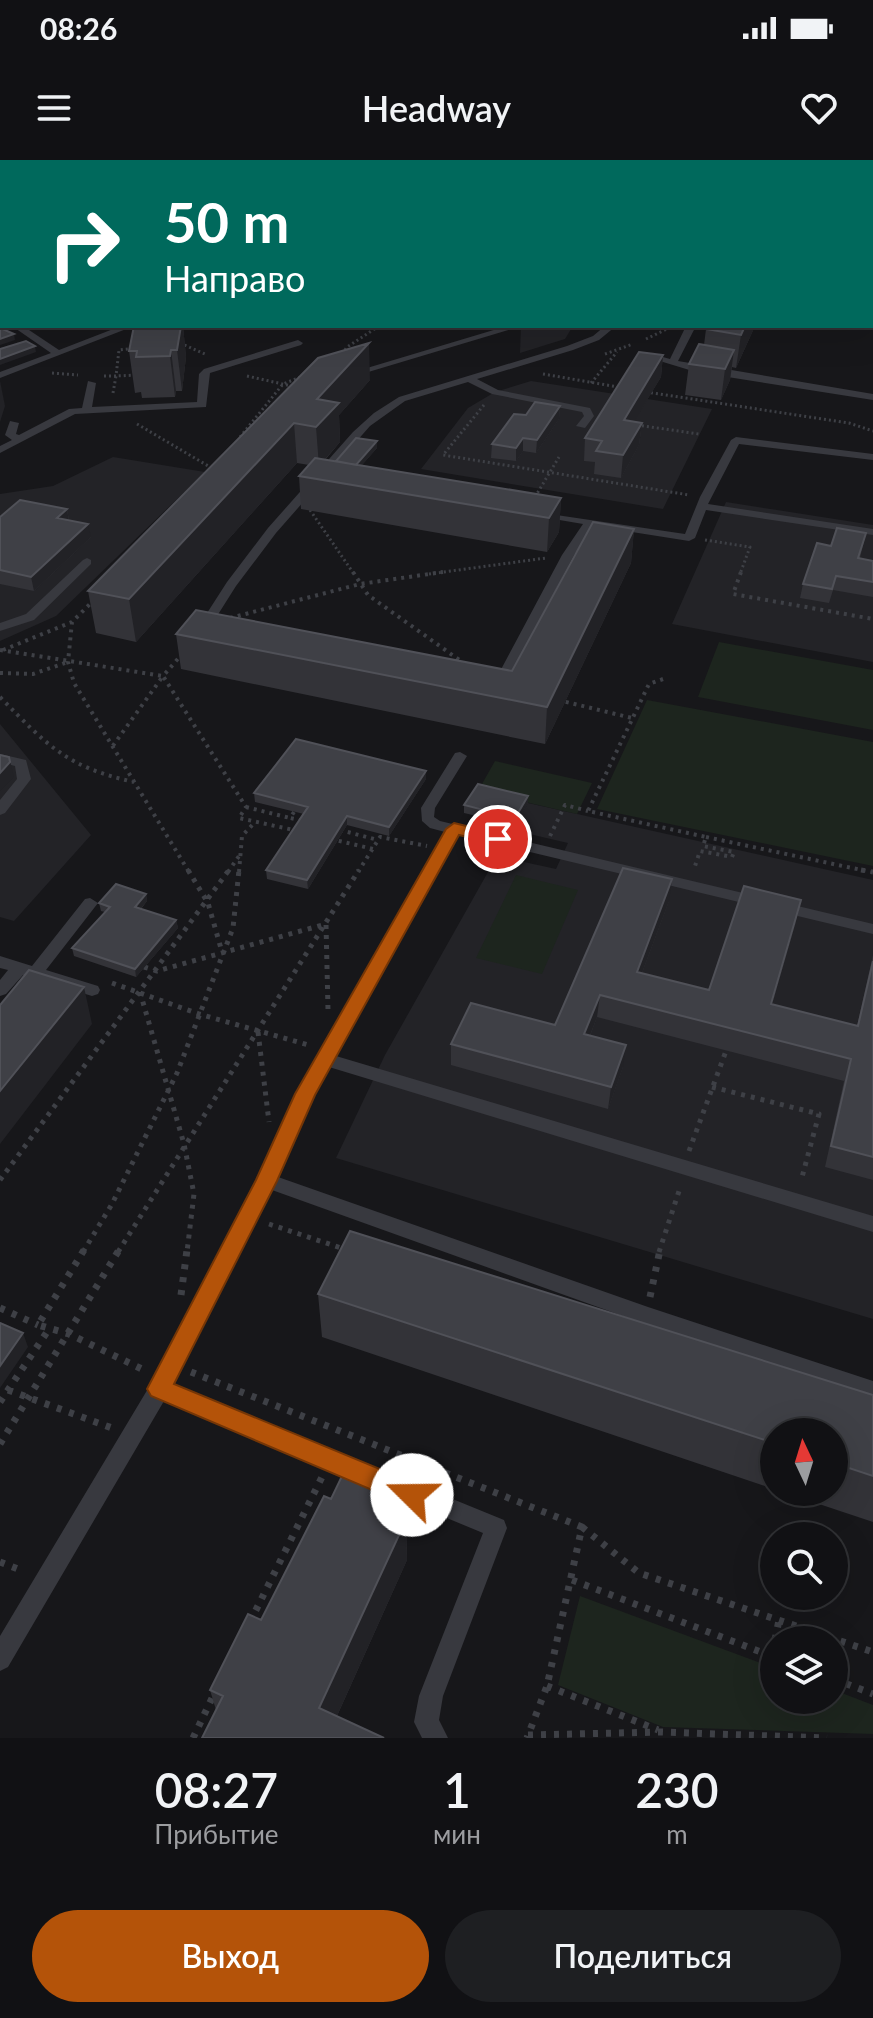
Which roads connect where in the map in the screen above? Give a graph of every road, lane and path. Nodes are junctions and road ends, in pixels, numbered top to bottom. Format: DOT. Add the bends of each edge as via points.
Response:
graph roads {
  1 [pos="20,328"];
  2 [pos="123,328"];
  3 [pos="376,328"];
  4 [pos="510,328"];
  5 [pos="608,328"];
  6 [pos="690,328"];
  7 [pos="298,343"];
  8 [pos="56,352"];
  9 [pos="645,355"];
  10 [pos="674,360"];
  11 [pos="335,363"];
  12 [pos="393,363"];
  13 [pos="507,367"];
  14 [pos="19,368"];
  15 [pos="406,370"];
  16 [pos="309,374"];
  17 [pos="0,375"];
  18 [pos="138,375"];
  19 [pos="102,376"];
  20 [pos="116,376"];
  21 [pos="343,376"];
  22 [pos="90,379"];
  23 [pos="471,380"];
  24 [pos="425,381"];
  25 [pos="591,383"];
  26 [pos="292,386"];
  27 [pos="301,387"];
  28 [pos="437,388"];
  29 [pos="507,395"];
  30 [pos="873,397"];
  31 [pos="87,408"];
  32 [pos="111,408"];
  33 [pos="14,423"];
  34 [pos="630,424"];
  35 [pos="581,426"];
  36 [pos="873,431"];
  37 [pos="699,434"];
  38 [pos="21,440"];
  39 [pos="233,447"];
  40 [pos="0,450"];
  41 [pos="559,457"];
  42 [pos="873,457"];
  43 [pos="220,473"];
  44 [pos="549,474"];
  45 [pos="319,477"];
  46 [pos="334,479"];
  47 [pos="296,502"];
  48 [pos="704,502"];
  49 [pos="526,512"];
  50 [pos="590,523"];
  51 [pos="873,532"];
  52 [pos="689,538"];
  53 [pos="568,555"];
  54 [pos="87,562"];
  55 [pos="360,584"];
  56 [pos="104,590"];
  57 [pos="873,619"];
  58 [pos="206,624"];
  59 [pos="0,627"];
  60 [pos="223,636"];
  61 [pos="0,650"];
  62 [pos="68,662"];
  63 [pos="0,673"];
  64 [pos="163,676"];
  65 [pos="663,679"];
  66 [pos="478,685"];
  67 [pos="495,685"];
  68 [pos="0,697"];
  69 [pos="552,699"];
  70 [pos="632,718"];
  71 [pos="112,747"];
  72 [pos="460,756"];
  73 [pos="0,758"];
  74 [pos="134,782"];
  75 [pos="246,807"];
  76 [pos="0,810"];
  77 [pos="588,811"];
  78 [pos="294,812"];
  79 [pos="560,817"];
  80 [pos="290,818"];
  81 [pos="255,822"];
  82 [pos="317,824"];
  83 [pos="331,828"];
  84 [pos="454,829"];
  85 [pos="305,833"];
  86 [pos="318,836"];
  87 [pos="706,837"];
  88 [pos="373,849"];
  89 [pos="241,854"];
  90 [pos="873,872"];
  91 [pos="692,878"];
  92 [pos="90,903"];
  93 [pos="208,903"];
  94 [pos="326,924"];
  95 [pos="873,929"];
  96 [pos="169,938"];
  97 [pos="180,941"];
  98 [pos="222,952"];
  99 [pos="0,962"];
  100 [pos="144,967"];
  101 [pos="27,970"];
  102 [pos="157,971"];
  103 [pos="0,990"];
  104 [pos="92,990"];
  105 [pos="140,992"];
  106 [pos="199,1014"];
  107 [pos="258,1031"];
  108 [pos="726,1051"];
  109 [pos="327,1055"];
  110 [pos="712,1087"];
  111 [pos="169,1089"];
  112 [pos="184,1144"];
  113 [pos="685,1166"];
  114 [pos="270,1172"];
  115 [pos="0,1180"];
  116 [pos="680,1188"];
  117 [pos="799,1191"];
  118 [pos="247,1217"];
  119 [pos="873,1224"];
  120 [pos="353,1252"];
  121 [pos="654,1269"];
  122 [pos="180,1303"];
  123 [pos="0,1308"];
  124 [pos="38,1325"];
  125 [pos="49,1329"];
  126 [pos="69,1334"];
  127 [pos="162,1384"];
  128 [pos="8,1390"];
  129 [pos="873,1391"];
  130 [pos="29,1398"];
  131 [pos="0,1402"];
  132 [pos="344,1432"];
  133 [pos="132,1436"];
  134 [pos="0,1444"];
  135 [pos="329,1461"];
  136 [pos="582,1527"];
  137 [pos="572,1580"];
  138 [pos="779,1620"];
  139 [pos="778,1626"];
  140 [pos="247,1627"];
  141 [pos="760,1651"];
  142 [pos="873,1652"];
  143 [pos="0,1659"];
  144 [pos="220,1683"];
  145 [pos="848,1684"];
  146 [pos="547,1686"];
  147 [pos="873,1694"];
  148 [pos="662,1732"];
  149 [pos="528,1735"];
  150 [pos="193,1738"];
  151 [pos="436,1738"];
  152 [pos="677,1738"];
  153 [pos="827,1738"];
  1 -- 8 [label="lane"];
  2 -- 8 [label="lane"];
  3 -- 11 [label="path" via="347,347"];
  4 -- 12 [label="lane"];
  5 -- 13 [label="lane" via="570,348"];
  6 -- 10 [label="lane"];
  7 -- 32 [label="lane" via="207,371 202,405"];
  8 -- 14 [label="lane"];
  9 -- 10 [label="lane"];
  9 -- 25 [label="path" via="617,351"];
  10 -- 30 [label="lane" via="708,371"];
  12 -- 15 [label="lane"];
  12 -- 21 [label="lane"];
  13 -- 23 [label="lane"];
  13 -- 25 [label="path"];
  14 -- 17 [label="lane"];
  14 -- 22 [label="path"];
  16 -- 39 [label="path" via="283,384"];
  18 -- 20 [label="path"];
  19 -- 20 [label="path"];
  20 -- 32 [label="path"];
  22 -- 31 [label="lane"];
  23 -- 28 [label="lane"];
  23 -- 29 [label="lane"];
  24 -- 28 [label="lane"];
  25 -- 36 [label="path"];
  26 -- 27 [label="path"];
  28 -- 45 [label="lane" via="379,410"];
  29 -- 35 [label="lane" via="586,410 589,416"];
  29 -- 44 [label="path" via="480,407 443,455"];
  31 -- 32 [label="lane"];
  31 -- 38 [label="lane"];
  32 -- 43 [label="path"];
  33 -- 38 [label="lane" via="10,435"];
  34 -- 37 [label="path"];
  38 -- 40 [label="lane"];
  41 -- 44 [label="path"];
  42 -- 48 [label="lane" via="736,440"];
  44 -- 48 [label="path"];
  44 -- 49 [label="path"];
  45 -- 46 [label="lane"];
  45 -- 47 [label="lane"];
  47 -- 55 [label="path" via="313,512"];
  47 -- 58 [label="lane" via="236,574"];
  48 -- 51 [label="lane"];
  48 -- 52 [label="lane"];
  49 -- 50 [label="lane"];
  50 -- 52 [label="lane"];
  50 -- 53 [label="lane"];
  52 -- 57 [label="path" via="750,547 733,594"];
  53 -- 55 [label="path"];
  53 -- 67 [label="lane"];
  54 -- 59 [label="lane" via="30,617"];
  55 -- 58 [label="path"];
  55 -- 67 [label="path" via="368,595"];
  56 -- 62 [label="path" via="72,622"];
  58 -- 60 [label="lane" via="207,630"];
  58 -- 64 [label="path"];
  61 -- 62 [label="path"];
  62 -- 63 [label="path" via="33,674"];
  62 -- 64 [label="path"];
  62 -- 71 [label="path" via="74,683"];
  64 -- 71 [label="path"];
  64 -- 75 [label="path"];
  65 -- 70 [label="path" via="649,684"];
  66 -- 67 [label="lane"];
  68 -- 74 [label="path" via="50,748 98,774"];
  69 -- 70 [label="path"];
  70 -- 77 [label="path"];
  71 -- 74 [label="path"];
  72 -- 84 [label="lane" via="427,818"];
  73 -- 76 [label="lane" via="21,763 24,779"];
  74 -- 93 [label="path"];
  75 -- 80 [label="path"];
  75 -- 81 [label="path" via="239,818"];
  77 -- 79 [label="path" via="565,805"];
  77 -- 87 [label="path"];
  78 -- 80 [label="path"];
  80 -- 82 [label="path"];
  81 -- 85 [label="path"];
  81 -- 89 [label="path" via="242,836"];
  83 -- 88 [label="path" via="379,838"];
  84 -- 95 [label="lane"];
  84 -- 109 [label="lane"];
  86 -- 88 [label="path"];
  87 -- 90 [label="path"];
  87 -- 91 [label="path" via="703,846 734,852 732,857 700,851"];
  88 -- 94 [label="path"];
  89 -- 93 [label="path"];
  89 -- 98 [label="path" via="233,928"];
  92 -- 101 [label="lane"];
  93 -- 97 [label="path"];
  93 -- 98 [label="path"];
  94 -- 98 [label="path"];
  94 -- 107 [label="path"];
  94 -- 109 [label="path"];
  96 -- 97 [label="path"];
  97 -- 102 [label="path"];
  98 -- 102 [label="path"];
  98 -- 106 [label="path"];
  99 -- 101 [label="lane"];
  100 -- 102 [label="path"];
  101 -- 103 [label="lane"];
  101 -- 104 [label="lane"];
  102 -- 105 [label="path"];
  105 -- 106 [label="path"];
  105 -- 111 [label="path"];
  105 -- 115 [label="path"];
  106 -- 107 [label="path"];
  106 -- 111 [label="path"];
  107 -- 109 [label="path"];
  107 -- 112 [label="path"];
  107 -- 114 [label="path"];
  108 -- 110 [label="path"];
  109 -- 113 [label="lane"];
  109 -- 114 [label="lane"];
  110 -- 113 [label="path"];
  110 -- 117 [label="path" via="819,1114"];
  111 -- 112 [label="path"];
  111 -- 124 [label="path" via="112,1204"];
  112 -- 122 [label="path" via="194,1194"];
  112 -- 126 [label="path"];
  113 -- 119 [label="lane"];
  114 -- 118 [label="lane"];
  114 -- 129 [label="lane" via="648,1316"];
  116 -- 121 [label="path"];
  118 -- 120 [label="path"];
  118 -- 127 [label="lane"];
  123 -- 124 [label="path"];
  124 -- 125 [label="path"];
  125 -- 126 [label="path"];
  125 -- 128 [label="path"];
  126 -- 127 [label="path"];
  126 -- 130 [label="path"];
  127 -- 133 [label="lane"];
  127 -- 135 [label="lane"];
  128 -- 130 [label="path"];
  128 -- 131 [label="path"];
  130 -- 133 [label="path"];
  130 -- 134 [label="path"];
  132 -- 135 [label="path"];
  133 -- 143 [label="lane"];
  135 -- 140 [label="path"];
  135 -- 151 [label="lane" via="496,1528 431,1696 426,1722"];
  136 -- 138 [label="path" via="639,1573"];
  137 -- 141 [label="path"];
  138 -- 139 [label="path"];
  138 -- 142 [label="path"];
  144 -- 150 [label="path"];
  145 -- 147 [label="path"];
  146 -- 148 [label="path"];
  148 -- 149 [label="path"];
  148 -- 152 [label="path"];
  148 -- 153 [label="path"];
}
